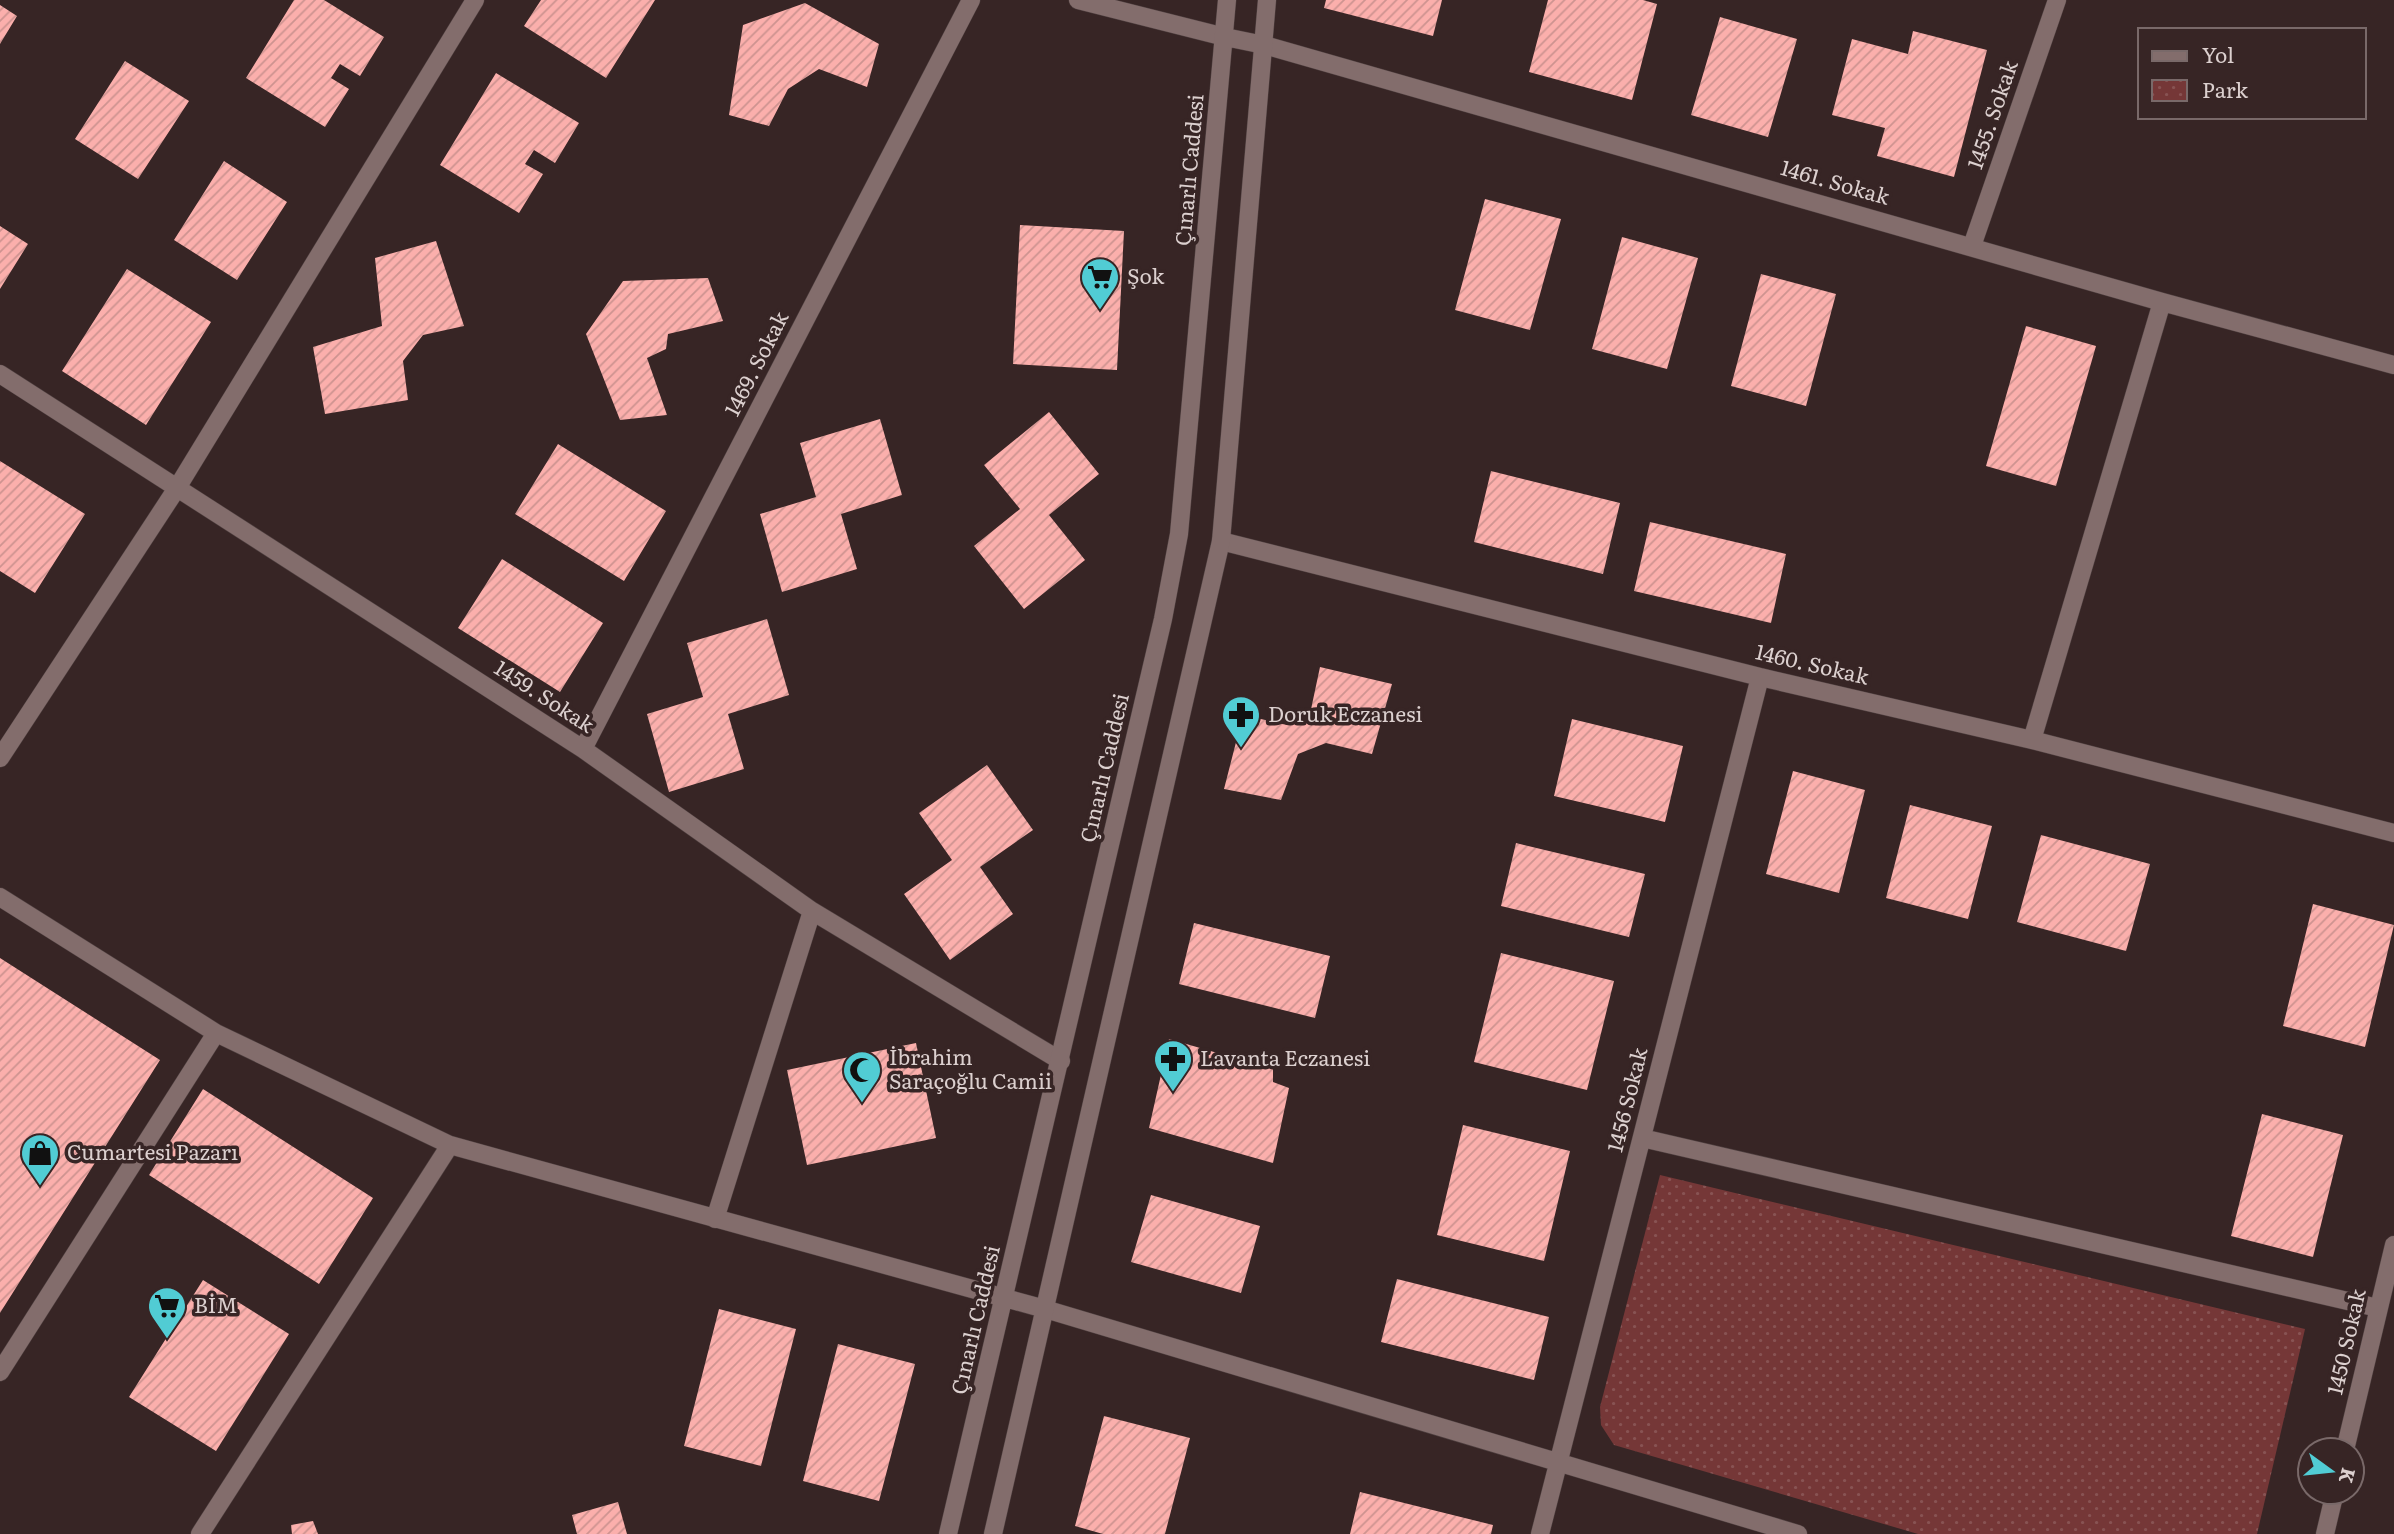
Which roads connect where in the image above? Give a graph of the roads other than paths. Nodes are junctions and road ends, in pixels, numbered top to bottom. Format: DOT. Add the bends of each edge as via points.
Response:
graph roads {
  1 [pos="475,0"];
  2 [pos="971,0"];
  3 [pos="1078,0"];
  4 [pos="1227,0"];
  5 [pos="1267,0"];
  6 [pos="2057,0"];
  7 [pos="1225,37"];
  8 [pos="1264,45"];
  9 [pos="1972,246"];
  10 [pos="2162,302"];
  11 [pos="2394,365"];
  12 [pos="0,374"];
  13 [pos="177,488"];
  14 [pos="1221,541"];
  15 [pos="1760,677"];
  16 [pos="2032,740"];
  17 [pos="583,749"];
  18 [pos="0,758"];
  19 [pos="2394,833"];
  20 [pos="0,897"];
  21 [pos="812,911"];
  22 [pos="216,1033"];
  23 [pos="1060,1061"];
  24 [pos="1642,1138"];
  25 [pos="450,1145"];
  26 [pos="715,1219"];
  27 [pos="2394,1245"];
  28 [pos="1005,1298"];
  29 [pos="2378,1308"];
  30 [pos="1045,1309"];
  31 [pos="0,1371"];
  32 [pos="2348,1436"];
  33 [pos="1558,1464"];
  34 [pos="2332,1506"];
  35 [pos="200,1534"];
  36 [pos="948,1534"];
  37 [pos="993,1534"];
  38 [pos="1540,1534"];
  39 [pos="1798,1534"];
  40 [pos="2325,1534"];
  1 -- 13 [label="street"];
  2 -- 17 [label="street, 1469. Sokak"];
  3 -- 7 [label="street"];
  4 -- 7 [label="street, Çınarlı Caddesi"];
  5 -- 8 [label="street"];
  6 -- 9 [label="street, 1455. Sokak"];
  7 -- 8 [label="street, 1461. Sokak"];
  7 -- 23 [label="street, Çınarlı Caddesi" via="1179,534"];
  8 -- 9 [label="street, 1461. Sokak"];
  8 -- 14 [label="street"];
  9 -- 10 [label="street, 1461. Sokak"];
  10 -- 11 [label="street, 1461. Sokak"];
  10 -- 16 [label="street"];
  12 -- 13 [label="street, 1459. Sokak"];
  13 -- 17 [label="street, 1459. Sokak"];
  13 -- 18 [label="street"];
  14 -- 15 [label="street, 1460. Sokak"];
  14 -- 30 [label="street"];
  15 -- 16 [label="street, 1460. Sokak"];
  15 -- 24 [label="street, 1456 Sokak"];
  16 -- 19 [label="street, 1460. Sokak"];
  17 -- 21 [label="street, 1459. Sokak"];
  20 -- 22 [label="street"];
  21 -- 23 [label="street, 1459. Sokak"];
  21 -- 26 [label="street"];
  22 -- 25 [label="street"];
  22 -- 31 [label="street"];
  23 -- 28 [label="street, Çınarlı Caddesi"];
  24 -- 29 [label="street"];
  24 -- 33 [label="street, 1456 Sokak"];
  25 -- 26 [label="street"];
  25 -- 35 [label="street"];
  26 -- 28 [label="street"];
  27 -- 29 [label="street, 1450 Sokak"];
  28 -- 30 [label="street"];
  28 -- 36 [label="street, Çınarlı Caddesi"];
  29 -- 32 [label="street, 1450 Sokak"];
  30 -- 33 [label="street"];
  30 -- 37 [label="street"];
  33 -- 38 [label="street, 1456 Sokak"];
  33 -- 39 [label="street"];
  34 -- 40 [label="street"];
}
